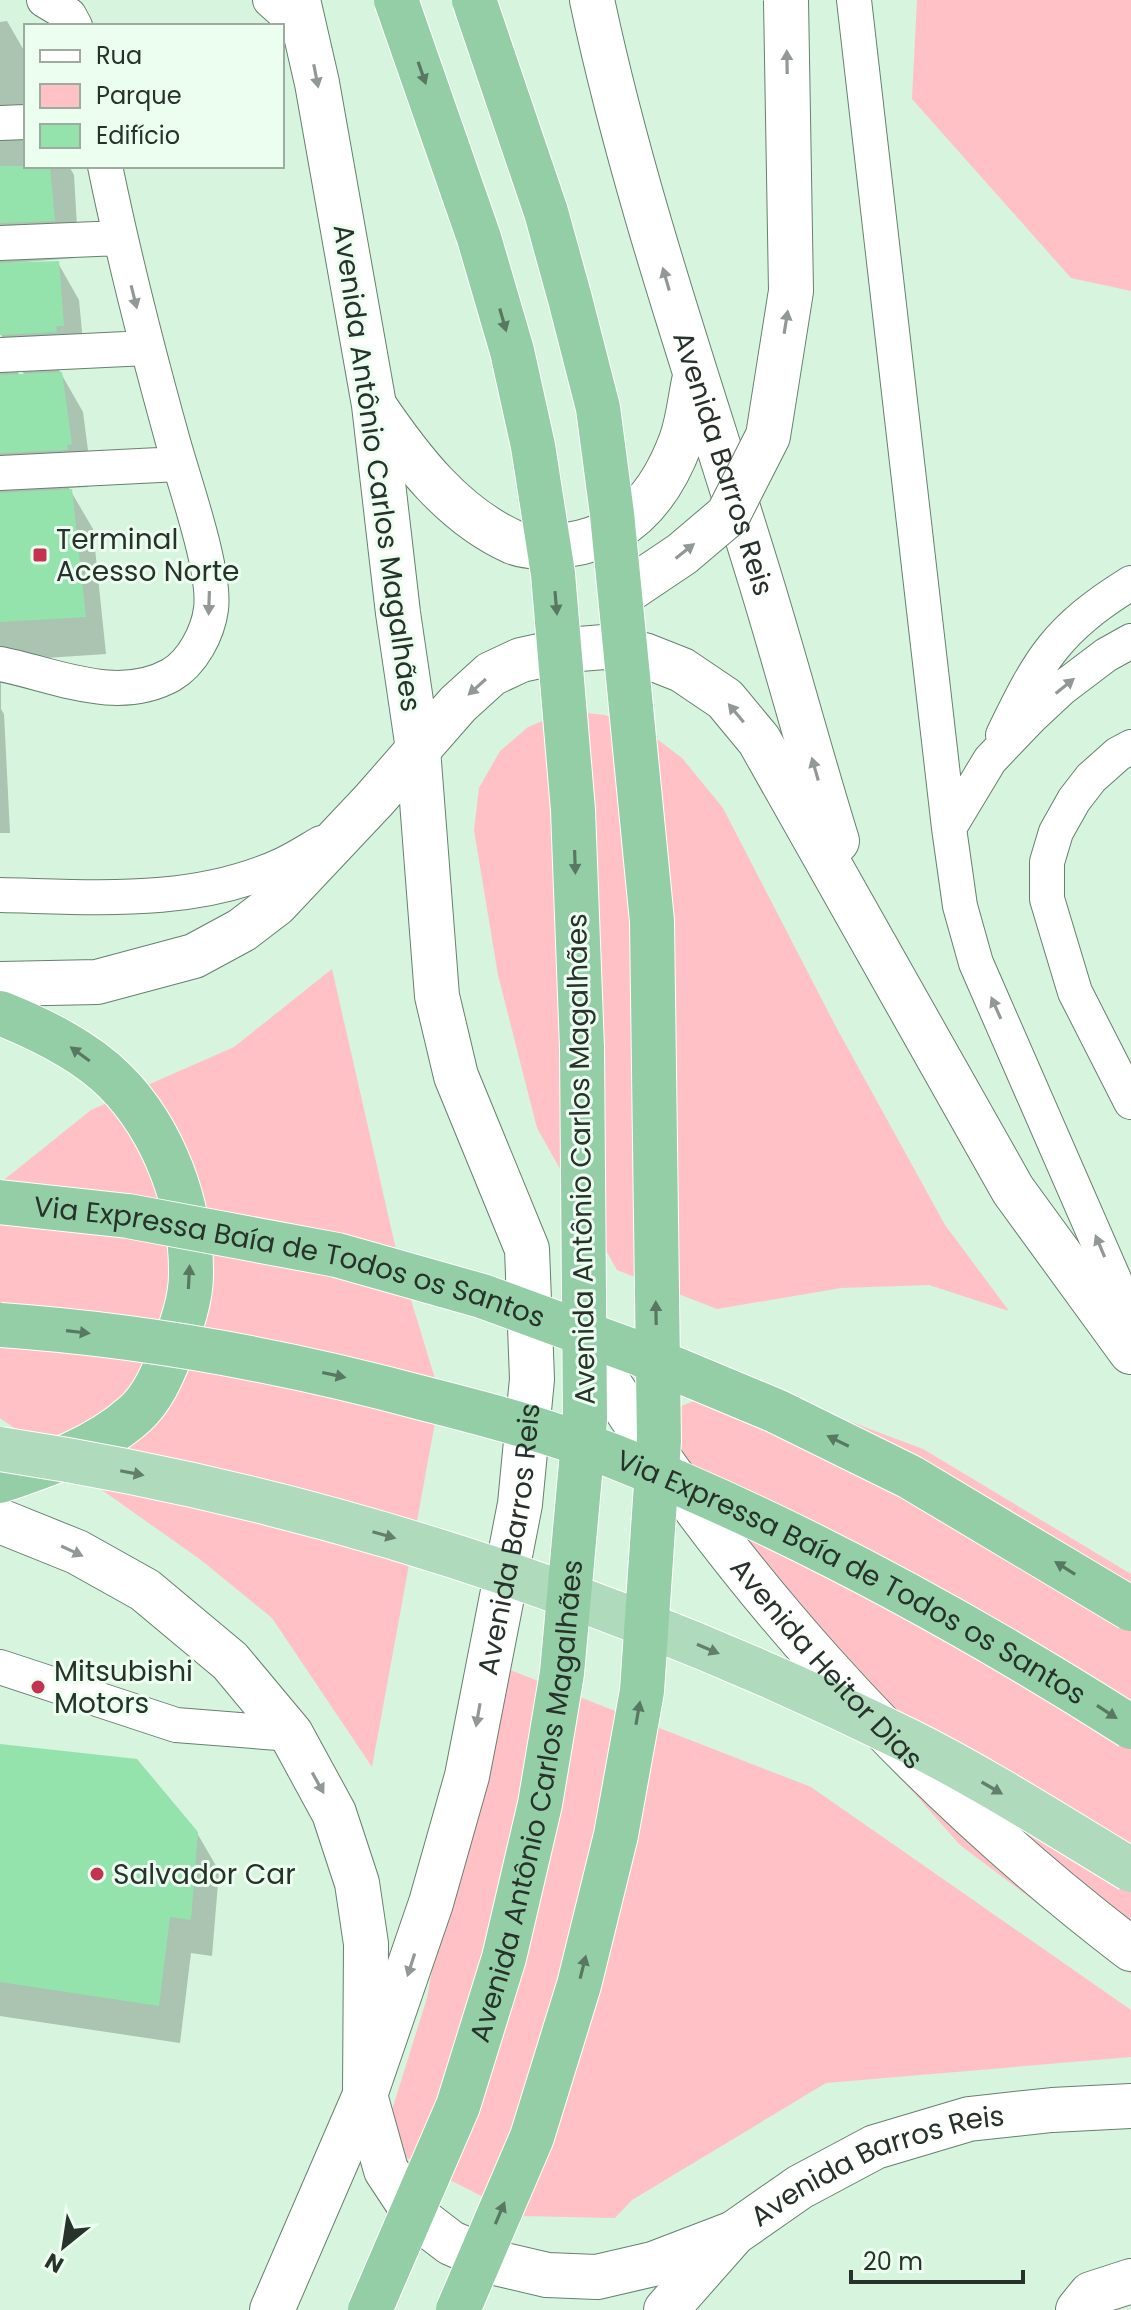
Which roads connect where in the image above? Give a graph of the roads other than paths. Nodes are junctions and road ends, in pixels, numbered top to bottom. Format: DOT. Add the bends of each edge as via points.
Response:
graph roads {
  1 [pos="44,0"];
  2 [pos="270,0"];
  3 [pos="396,0"];
  4 [pos="474,0"];
  5 [pos="592,0"];
  6 [pos="786,0"];
  7 [pos="854,0"];
  8 [pos="302,16"];
  9 [pos="74,24"];
  10 [pos="24,122"];
  11 [pos="0,123"];
  12 [pos="105,168"];
  13 [pos="120,238"];
  14 [pos="0,243"];
  15 [pos="147,348"];
  16 [pos="0,355"];
  17 [pos="694,378"];
  18 [pos="374,405"];
  19 [pos="179,464"];
  20 [pos="0,473"];
  21 [pos="1131,583"];
  22 [pos="621,595"];
  23 [pos="1118,648"];
  24 [pos="0,664"];
  25 [pos="1131,747"];
  26 [pos="418,749"];
  27 [pos="990,760"];
  28 [pos="374,800"];
  29 [pos="949,828"];
  30 [pos="0,895"];
  31 [pos="862,924"];
  32 [pos="0,984"];
  33 [pos="0,1013"];
  34 [pos="1131,1102"];
  35 [pos="0,1202"];
  36 [pos="527,1249"];
  37 [pos="1131,1318"];
  38 [pos="0,1325"];
  39 [pos="1131,1352"];
  40 [pos="0,1449"];
  41 [pos="0,1481"];
  42 [pos="0,1521"];
  43 [pos="1131,1609"];
  44 [pos="0,1667"];
  45 [pos="1131,1727"];
  46 [pos="291,1734"];
  47 [pos="1131,1870"];
  48 [pos="1131,1949"];
  49 [pos="365,2095"];
  50 [pos="1131,2106"];
  51 [pos="734,2233"];
  52 [pos="1131,2281"];
  53 [pos="272,2310"];
  54 [pos="370,2310"];
  55 [pos="458,2310"];
  56 [pos="666,2310"];
  57 [pos="1078,2310"];
  1 -- 9 [label="lane"];
  2 -- 8 [label="lane"];
  3 -- 54 [label="highway, Avenida Antônio Carlos Magalhães, one-way, bridge" via="479,238 512,351 553,574 573,810 582,1048 585,1420 562,1673 540,1804 504,1958 458,2106"];
  4 -- 22 [label="highway, bridge" via="546,212 598,408"];
  17 -- 5 [label="main road, Avenida Barros Reis, one-way" via="607,72"];
  22 -- 6 [label="main road, one-way, bridge" via="728,515 768,436 791,291"];
  7 -- 29 [label="lane"];
  8 -- 18 [label="main road, Avenida Antônio Carlos Magalhães, one-way"];
  10 -- 11 [label="lane"];
  12 -- 13 [label="lane"];
  13 -- 14 [label="lane"];
  13 -- 15 [label="lane, one-way"];
  15 -- 16 [label="lane"];
  15 -- 19 [label="lane"];
  17 -- 18 [label="main road" via="682,439 662,483 636,516 590,542 553,547 516,543 456,503 430,480"];
  31 -- 17 [label="main road, Avenida Barros Reis, one-way" via="758,570"];
  18 -- 26 [label="main road, Avenida Antônio Carlos Magalhães"];
  19 -- 20 [label="lane"];
  19 -- 24 [label="lane, one-way" via="208,568 211,609 199,646 173,674 140,687 92,688"];
  21 -- 27 [label="lane" via="1091,608 1055,641"];
  55 -- 22 [label="highway, one-way, bridge" via="532,2137 579,1985 616,1835 642,1691 659,1441 652,921"];
  27 -- 23 [label="lane, one-way" via="1061,689"];
  25 -- 34 [label="lane" via="1091,778 1074,800 1047,862 1047,899 1075,992"];
  26 -- 28 [label="main road"];
  31 -- 26 [label="main road, one-way" via="759,740 725,699 682,670 644,655 604,647 521,660 491,674"];
  26 -- 36 [label="main road, Avenida Barros Reis" via="437,996 456,1076"];
  27 -- 29 [label="lane"];
  28 -- 30 [label="lane" via="322,842 284,864 227,884 171,895"];
  28 -- 32 [label="main road" via="276,904 194,956 97,982"];
  37 -- 29 [label="lane, one-way" via="976,963 960,906"];
  31 -- 39 [label="main road" via="1013,1190"];
  41 -- 33 [label="highway, one-way" via="99,1441 137,1412 162,1377 183,1322 191,1276 184,1208 170,1164 146,1120 115,1081 69,1047"];
  43 -- 35 [label="highway, Via Expressa Baía de Todos os Santos, one-way, bridge" via="910,1477 776,1411 482,1296 337,1255 128,1216"];
  36 -- 48 [label="main road, Avenida Heitor Dias" via="647,1443 825,1668 950,1796 1056,1892"];
  36 -- 49 [label="main road, Avenida Barros Reis, one-way" via="532,1379 520,1504 467,1776 427,1917"];
  38 -- 45 [label="highway, Via Expressa Baía de Todos os Santos, one-way, bridge" via="211,1349 301,1368 495,1417 610,1455 897,1587"];
  40 -- 47 [label="main road, one-way, bridge" via="193,1485 363,1529 619,1612 764,1672 912,1743"];
  42 -- 46 [label="main road, one-way" via="77,1552 145,1590 230,1661"];
  44 -- 46 [label="lane" via="176,1725"];
  46 -- 49 [label="main road, one-way" via="334,1813 357,1883 366,1944"];
  49 -- 51 [label="main road" via="386,2170 417,2217 451,2243 500,2264 547,2275 597,2277 653,2264"];
  49 -- 53 [label="main road, Avenida Barros Reis"];
  50 -- 51 [label="main road, Avenida Barros Reis" via="969,2119 875,2147 800,2187"];
  51 -- 56 [label="main road, Avenida Barros Reis"];
  52 -- 57 [label="main road" via="1091,2294"];
}
